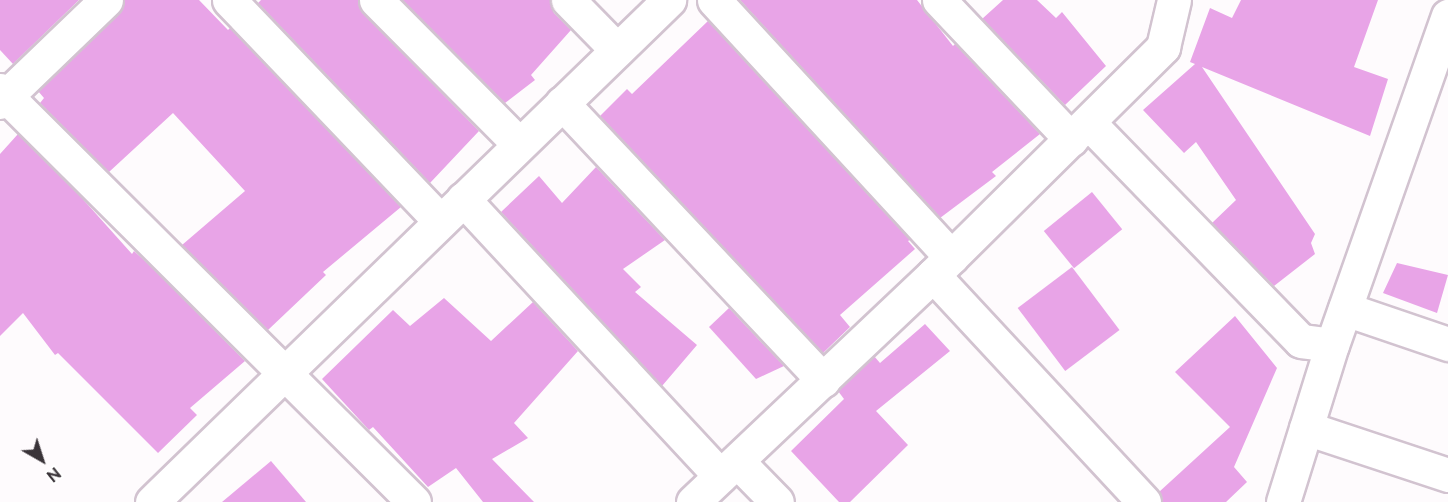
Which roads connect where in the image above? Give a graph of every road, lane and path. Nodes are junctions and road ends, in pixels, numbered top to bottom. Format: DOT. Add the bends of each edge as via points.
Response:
graph roads {
  1 [pos="106,0"];
  2 [pos="229,0"];
  3 [pos="376,0"];
  4 [pos="568,0"];
  5 [pos="669,0"];
  6 [pos="714,0"];
  7 [pos="939,0"];
  8 [pos="1174,0"];
  9 [pos="1448,15"];
  10 [pos="617,50"];
  11 [pos="2,96"];
  12 [pos="562,104"];
  13 [pos="1079,130"];
  14 [pos="519,144"];
  15 [pos="463,199"];
  16 [pos="440,221"];
  17 [pos="942,266"];
  18 [pos="1345,309"];
  19 [pos="1448,344"];
  20 [pos="1332,345"];
  21 [pos="284,373"];
  22 [pos="823,380"];
  23 [pos="1306,428"];
  24 [pos="729,468"];
  25 [pos="1448,475"];
  26 [pos="152,502"];
  27 [pos="414,502"];
  28 [pos="693,502"];
  29 [pos="777,502"];
  30 [pos="1144,502"];
  31 [pos="1283,502"];
  1 -- 11 [label="street"];
  2 -- 16 [label="street"];
  3 -- 14 [label="street"];
  4 -- 10 [label="street"];
  5 -- 10 [label="street"];
  6 -- 17 [label="street"];
  7 -- 13 [label="street"];
  8 -- 13 [label="street" via="1163,47"];
  9 -- 18 [label="street"];
  10 -- 12 [label="street"];
  11 -- 21 [label="street"];
  12 -- 14 [label="street"];
  12 -- 22 [label="street"];
  13 -- 17 [label="street"];
  13 -- 20 [label="street" via="1301,341"];
  14 -- 15 [label="street"];
  15 -- 16 [label="street"];
  15 -- 24 [label="street"];
  16 -- 21 [label="street"];
  17 -- 22 [label="street"];
  17 -- 30 [label="street"];
  18 -- 19 [label="street"];
  18 -- 20 [label="street"];
  20 -- 23 [label="street"];
  21 -- 26 [label="street"];
  21 -- 27 [label="street"];
  22 -- 24 [label="street"];
  23 -- 25 [label="street"];
  23 -- 31 [label="street"];
  24 -- 28 [label="street"];
  24 -- 29 [label="street"];
}
